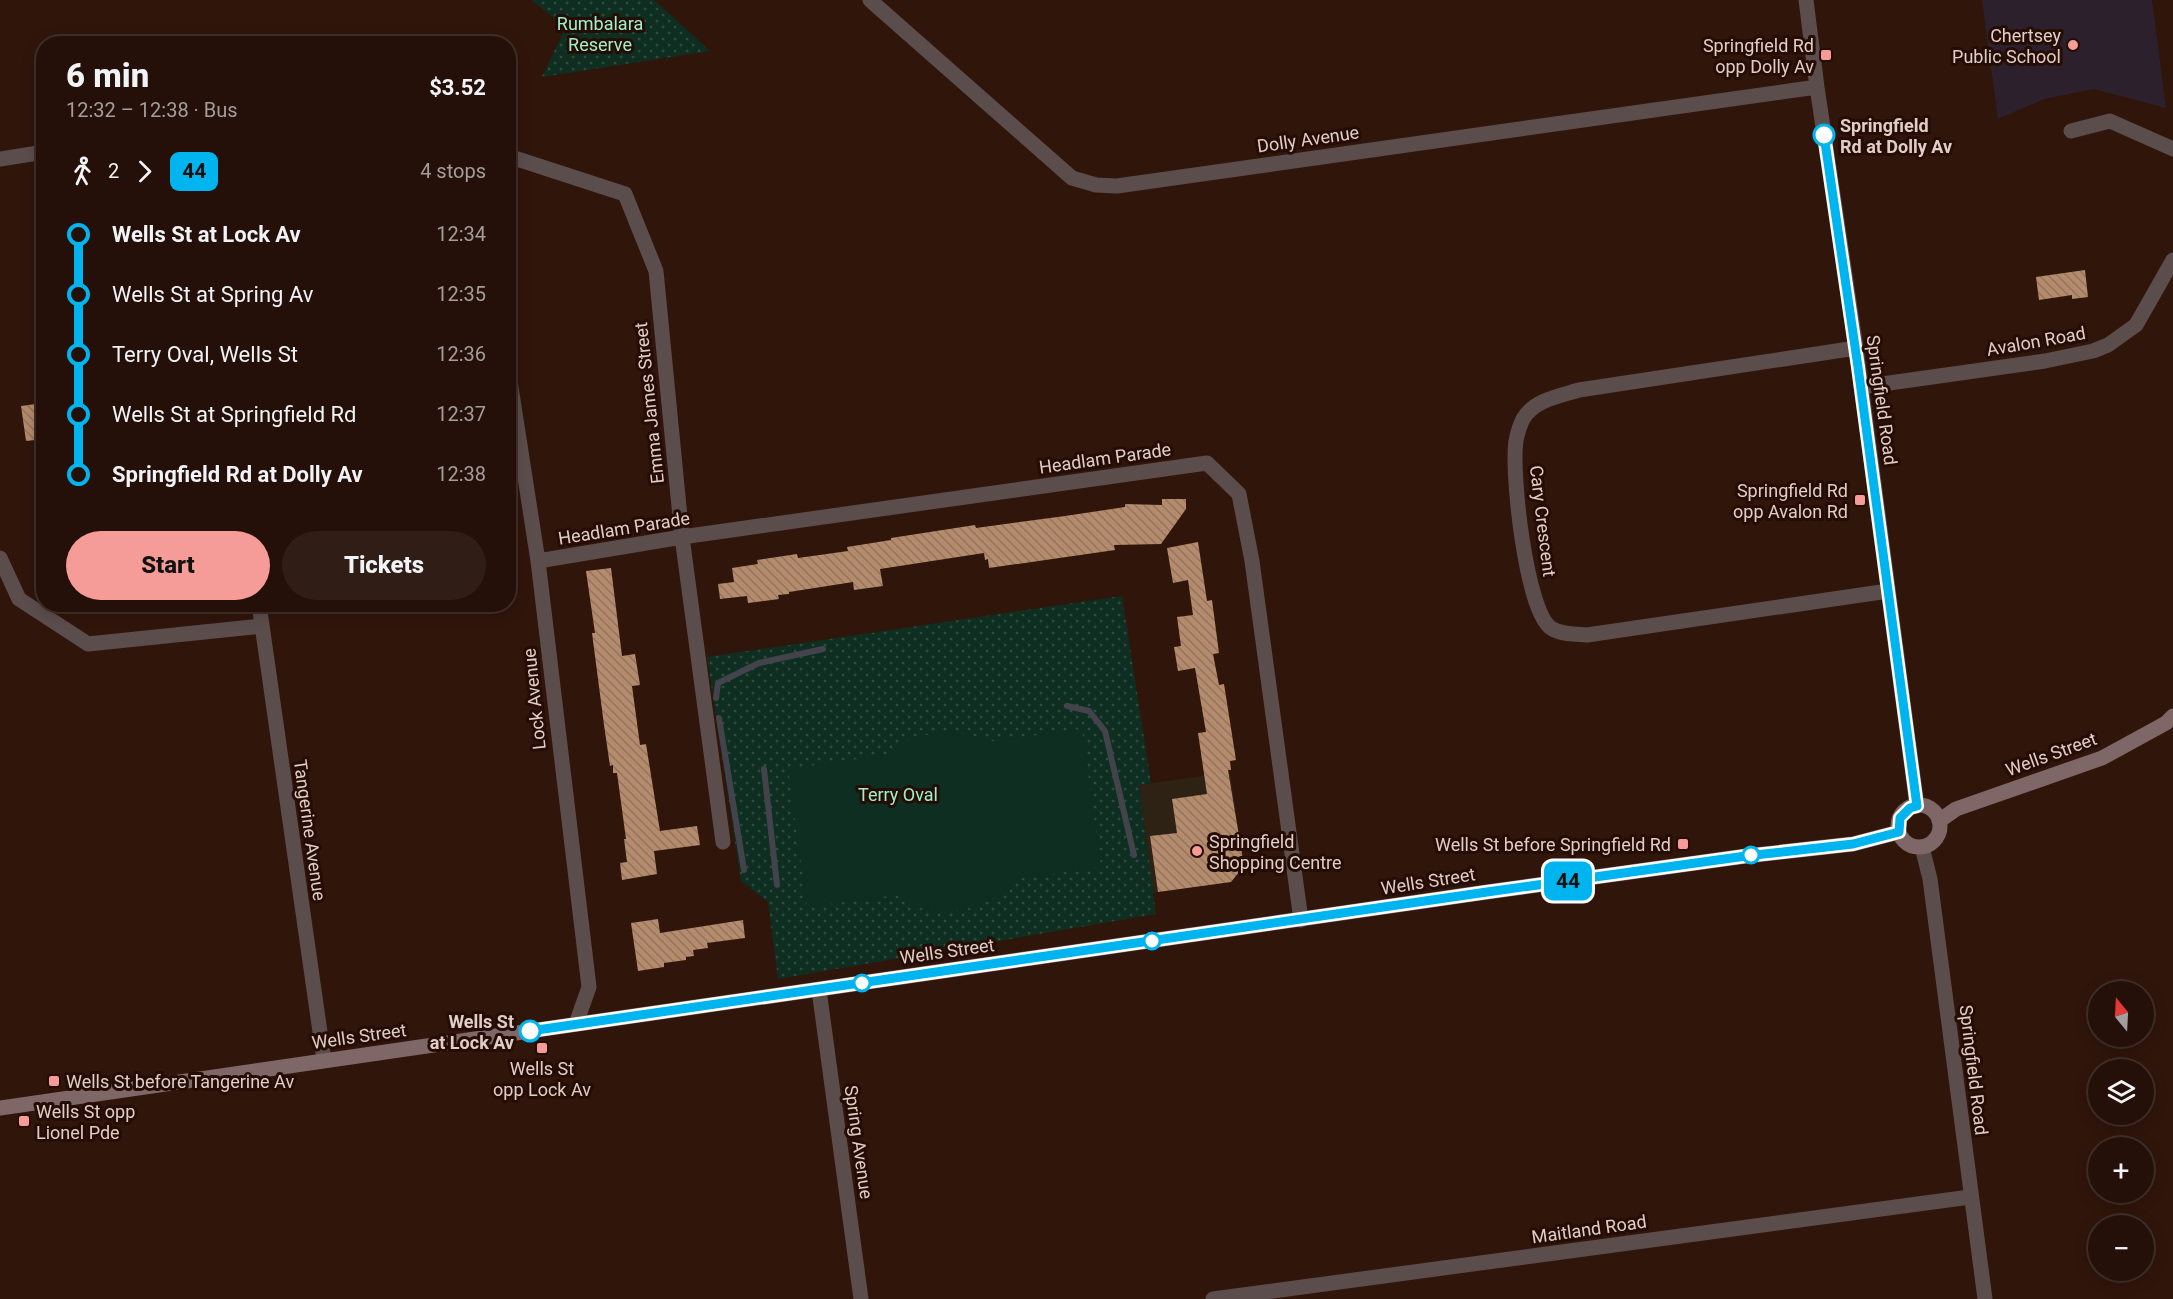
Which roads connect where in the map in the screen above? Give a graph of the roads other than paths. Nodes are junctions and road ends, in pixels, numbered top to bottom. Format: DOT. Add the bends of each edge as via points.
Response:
graph roads {
  1 [pos="1806,0"];
  2 [pos="875,2"];
  3 [pos="1816,87"];
  4 [pos="2071,131"];
  5 [pos="2173,149"];
  6 [pos="36,153"];
  7 [pos="0,159"];
  8 [pos="516,159"];
  9 [pos="2173,260"];
  10 [pos="1856,348"];
  11 [pos="1861,387"];
  12 [pos="516,419"];
  13 [pos="682,537"];
  14 [pos="0,558"];
  15 [pos="538,561"];
  16 [pos="1888,591"];
  17 [pos="36,610"];
  18 [pos="39,612"];
  19 [pos="260,612"];
  20 [pos="262,626"];
  21 [pos="2171,723"];
  22 [pos="1917,806"];
  23 [pos="1939,821"];
  24 [pos="1899,832"];
  25 [pos="723,842"];
  26 [pos="1922,847"];
  27 [pos="1301,920"];
  28 [pos="819,990"];
  29 [pos="576,1024"];
  30 [pos="324,1060"];
  31 [pos="0,1108"];
  32 [pos="1970,1197"];
  33 [pos="861,1299"];
  34 [pos="1213,1299"];
  35 [pos="1985,1299"];
  1 -- 3 [label="street, Springfield Road"];
  2 -- 3 [label="street, Dolly Avenue" via="1072,178 1096,185 1117,186"];
  3 -- 10 [label="street, Springfield Road"];
  4 -- 5 [label="street" via="2110,121"];
  6 -- 7 [label="street"];
  8 -- 13 [label="street, Emma James Street" via="625,194 656,271"];
  9 -- 11 [label="street, Avalon Road" via="2136,325 2108,345 2045,361"];
  10 -- 11 [label="street, Springfield Road"];
  10 -- 16 [label="street, Cary Crescent" via="1579,390 1544,400 1523,419 1516,441 1525,563 1540,616 1551,628 1567,634 1587,635"];
  11 -- 16 [label="street, Springfield Road"];
  12 -- 15 [label="street, Lock Avenue"];
  13 -- 15 [label="street, Headlam Parade"];
  13 -- 25 [label="street, Emma James Street"];
  13 -- 27 [label="street, Headlam Parade" via="1207,463 1239,494 1252,561"];
  14 -- 17 [label="street" via="19,599"];
  15 -- 29 [label="street, Lock Avenue" via="589,987"];
  16 -- 22 [label="street, Springfield Road"];
  18 -- 20 [label="street" via="88,644"];
  19 -- 20 [label="street, Tangerine Avenue"];
  20 -- 30 [label="street, Tangerine Avenue"];
  21 -- 23 [label="street, Wells Street" via="2102,758 1956,809"];
  22 -- 23 [label="street" via="1933,811"];
  22 -- 24 [label="street" via="1900,818"];
  23 -- 26 [label="street" via="1934,840"];
  24 -- 26 [label="street" via="1906,842"];
  24 -- 27 [label="street, Wells Street" via="1853,844"];
  26 -- 32 [label="street, Springfield Road" via="1930,879"];
  27 -- 28 [label="street, Wells Street"];
  28 -- 29 [label="street, Wells Street"];
  28 -- 33 [label="street, Spring Avenue"];
  29 -- 30 [label="street, Wells Street"];
  30 -- 31 [label="street, Wells Street"];
  32 -- 34 [label="street, Maitland Road"];
  32 -- 35 [label="street, Springfield Road"];
}
